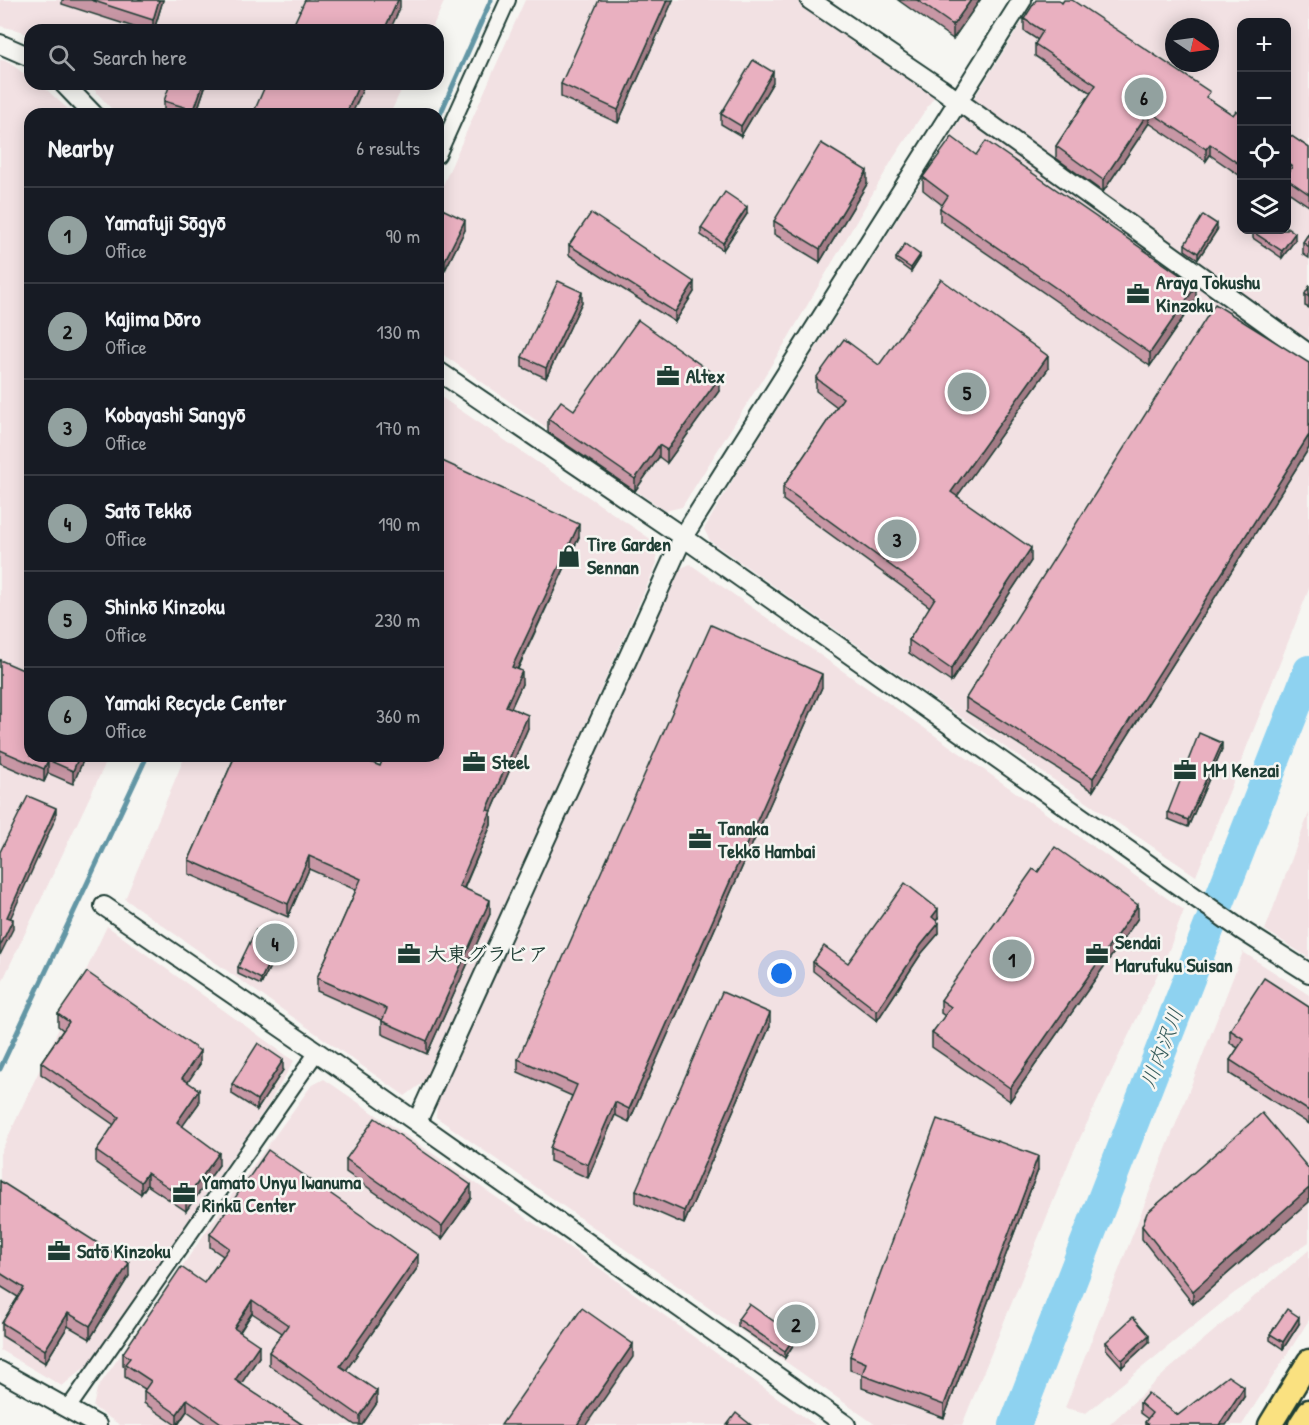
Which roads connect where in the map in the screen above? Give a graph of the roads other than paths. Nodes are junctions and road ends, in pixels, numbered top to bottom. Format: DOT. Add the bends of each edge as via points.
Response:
graph roads {
  1 [pos="508,0"];
  2 [pos="810,0"];
  3 [pos="1022,0"];
  4 [pos="0,44"];
  5 [pos="24,54"];
  6 [pos="70,90"];
  7 [pos="959,102"];
  8 [pos="87,108"];
  9 [pos="444,142"];
  10 [pos="1309,354"];
  11 [pos="444,375"];
  12 [pos="682,537"];
  13 [pos="104,906"];
  14 [pos="1309,973"];
  15 [pos="317,1052"];
  16 [pos="417,1122"];
  17 [pos="1309,1361"];
  18 [pos="0,1371"];
  19 [pos="69,1407"];
  20 [pos="1309,1410"];
  21 [pos="97,1425"];
  22 [pos="846,1425"];
  23 [pos="1270,1425"];
  24 [pos="1300,1425"];
  1 -- 9 [label="street"];
  2 -- 7 [label="street"];
  3 -- 7 [label="street"];
  4 -- 5 [label="street"];
  6 -- 8 [label="street"];
  7 -- 10 [label="street"];
  7 -- 12 [label="street"];
  11 -- 12 [label="street"];
  12 -- 14 [label="street" via="1243,931"];
  12 -- 16 [label="street"];
  13 -- 15 [label="street"];
  15 -- 16 [label="street"];
  15 -- 19 [label="street"];
  16 -- 22 [label="street"];
  17 -- 23 [label="main road"];
  18 -- 19 [label="street"];
  19 -- 21 [label="street"];
  20 -- 24 [label="main road"];
}
